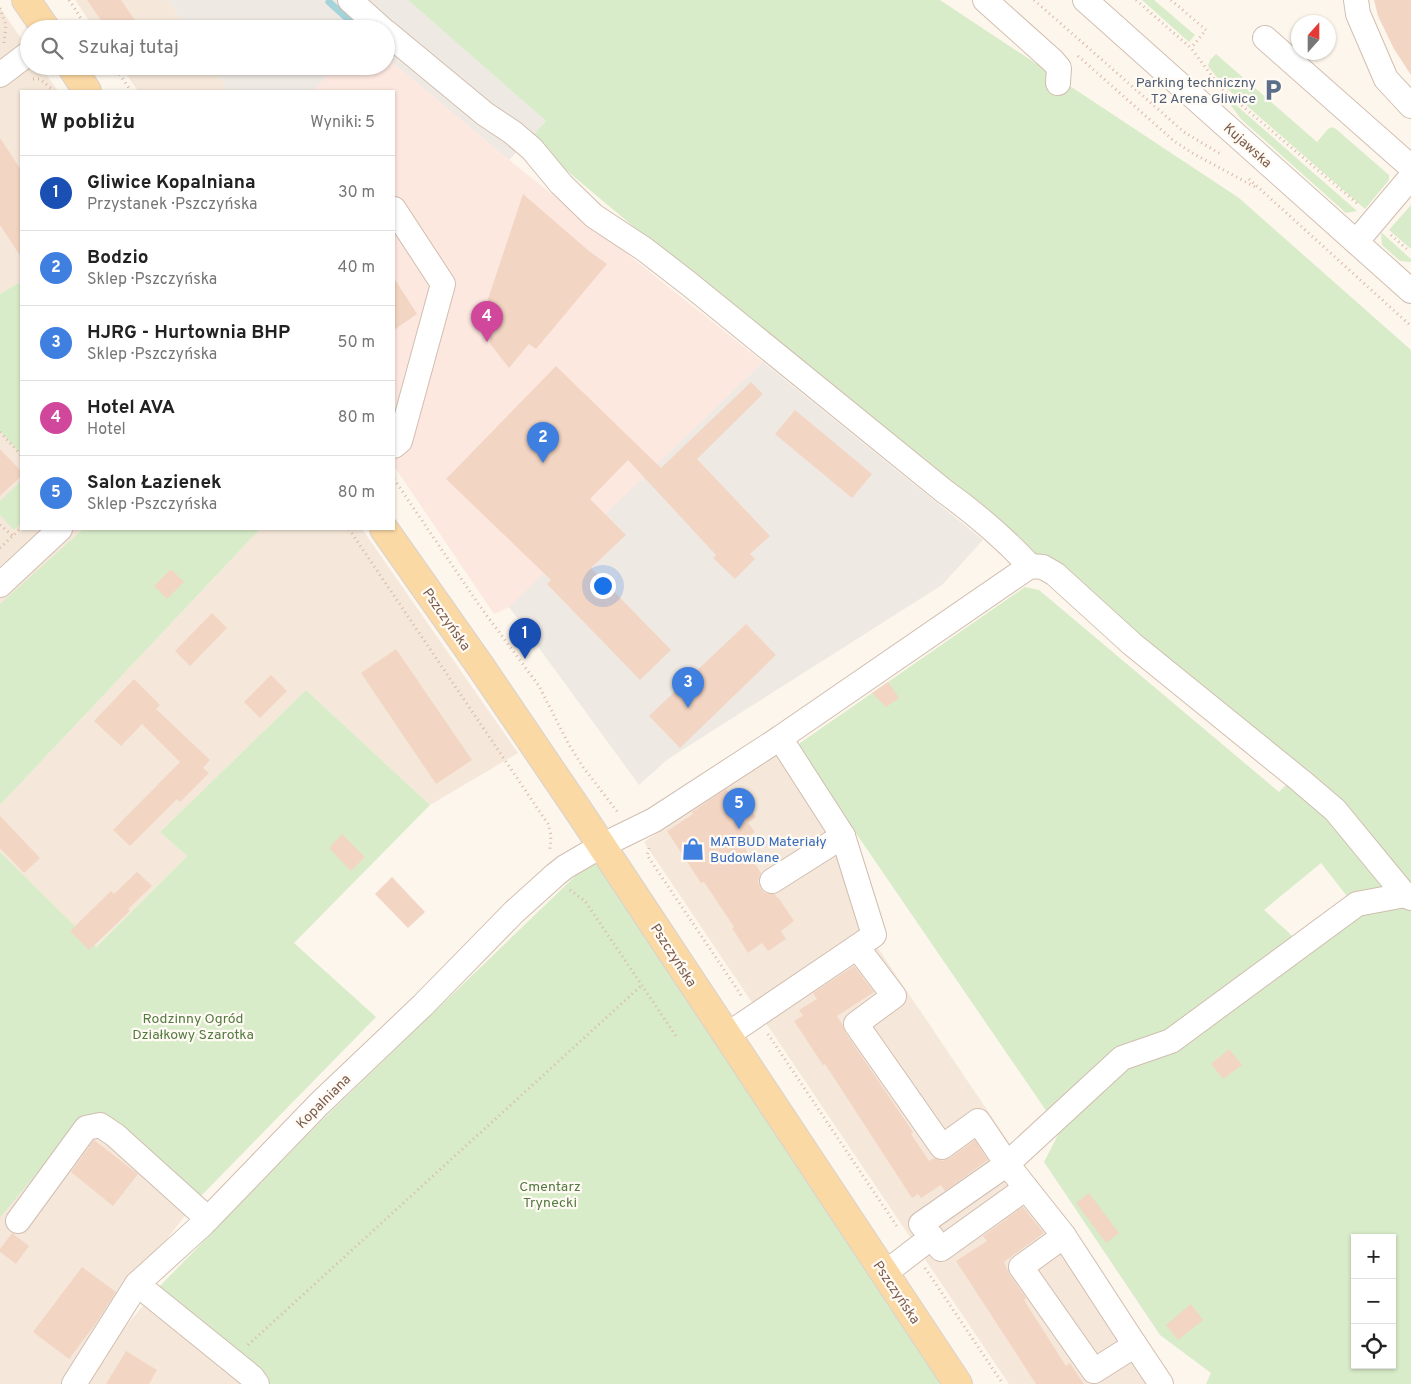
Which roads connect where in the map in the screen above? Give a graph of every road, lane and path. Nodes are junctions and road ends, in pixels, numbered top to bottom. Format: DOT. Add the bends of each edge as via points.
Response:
graph roads {
  1 [pos="26,0"];
  2 [pos="68,0"];
  3 [pos="350,0"];
  4 [pos="985,0"];
  5 [pos="1034,0"];
  6 [pos="1085,0"];
  7 [pos="1136,0"];
  8 [pos="1171,0"];
  9 [pos="1356,0"];
  10 [pos="0,8"];
  11 [pos="40,20"];
  12 [pos="82,20"];
  13 [pos="372,20"];
  14 [pos="1265,38"];
  15 [pos="395,39"];
  16 [pos="3,46"];
  17 [pos="1191,48"];
  18 [pos="1073,51"];
  19 [pos="20,60"];
  20 [pos="0,75"];
  21 [pos="77,75"];
  22 [pos="120,75"];
  23 [pos="30,80"];
  24 [pos="1058,83"];
  25 [pos="53,90"];
  26 [pos="87,90"];
  27 [pos="130,90"];
  28 [pos="1411,106"];
  29 [pos="1225,157"];
  30 [pos="1411,167"];
  31 [pos="1246,176"];
  32 [pos="1411,178"];
  33 [pos="1258,189"];
  34 [pos="1362,208"];
  35 [pos="395,211"];
  36 [pos="1356,242"];
  37 [pos="1409,285"];
  38 [pos="1411,326"];
  39 [pos="0,432"];
  40 [pos="395,445"];
  41 [pos="20,454"];
  42 [pos="395,480"];
  43 [pos="0,525"];
  44 [pos="20,529"];
  45 [pos="59,530"];
  46 [pos="350,530"];
  47 [pos="385,530"];
  48 [pos="13,536"];
  49 [pos="0,548"];
  50 [pos="1030,566"];
  51 [pos="0,585"];
  52 [pos="780,738"];
  53 [pos="620,816"];
  54 [pos="843,836"];
  55 [pos="651,841"];
  56 [pos="601,846"];
  57 [pos="550,851"];
  58 [pos="772,881"];
  59 [pos="566,887"];
  60 [pos="1408,896"];
  61 [pos="857,947"];
  62 [pos="642,985"];
  63 [pos="756,1017"];
  64 [pos="727,1035"];
  65 [pos="676,1036"];
  66 [pos="1007,1164"];
  67 [pos="1026,1188"];
  68 [pos="208,1219"];
  69 [pos="18,1221"];
  70 [pos="1064,1236"];
  71 [pos="923,1244"];
  72 [pos="885,1273"];
  73 [pos="137,1284"];
  74 [pos="1135,1345"];
  75 [pos="231,1360"];
  76 [pos="74,1384"];
  77 [pos="257,1384"];
  78 [pos="958,1384"];
  79 [pos="1003,1384"];
  80 [pos="1161,1384"];
  1 -- 11 [label="main road"];
  2 -- 12 [label="path"];
  3 -- 13 [label="street"];
  4 -- 24 [label="street" via="1059,68"];
  5 -- 29 [label="path" via="1184,132"];
  6 -- 36 [label="street, Kujawska"];
  7 -- 17 [label="path"];
  8 -- 17 [label="path" via="1206,30"];
  9 -- 28 [label="street" via="1358,14 1386,79"];
  10 -- 16 [label="path" via="6,25"];
  14 -- 30 [label="street"];
  15 -- 50 [label="street" via="532,149 594,216 688,283 979,517"];
  17 -- 34 [label="path" via="1220,87"];
  18 -- 33 [label="path" via="1174,141"];
  19 -- 20 [label="street"];
  21 -- 26 [label="main road"];
  22 -- 27 [label="path"];
  23 -- 25 [label="path" via="40,79"];
  31 -- 33 [label="path"];
  32 -- 36 [label="street"];
  33 -- 38 [label="path"];
  35 -- 40 [label="street" via="444,284 400,441"];
  36 -- 37 [label="street, Kujawska"];
  39 -- 41 [label="path"];
  42 -- 53 [label="path" via="479,605 539,686 578,759"];
  43 -- 48 [label="path"];
  44 -- 48 [label="path"];
  45 -- 51 [label="street"];
  46 -- 57 [label="path" via="548,824"];
  47 -- 56 [label="main road, Pszczyńska" via="482,667"];
  48 -- 49 [label="path"];
  50 -- 52 [label="street, Kopalniana"];
  50 -- 60 [label="street" via="1043,567 1056,574 1132,644 1335,810"];
  52 -- 54 [label="street"];
  52 -- 56 [label="street, Kopalniana" via="647,825"];
  54 -- 58 [label="street"];
  54 -- 61 [label="street" via="874,935"];
  55 -- 63 [label="path" via="648,855"];
  56 -- 64 [label="main road, Pszczyńska"];
  56 -- 68 [label="street, Kopalniana" via="565,867 532,896 319,1104"];
  59 -- 62 [label="path" via="585,901"];
  60 -- 66 [label="street" via="1358,904 1171,1040 1122,1058"];
  61 -- 63 [label="street"];
  61 -- 66 [label="street" via="894,996 856,1024 942,1147 978,1121"];
  62 -- 65 [label="path"];
  62 -- 75 [label="path"];
  63 -- 64 [label="street"];
  63 -- 71 [label="path"];
  64 -- 72 [label="main road, Pszczyńska"];
  66 -- 67 [label="street"];
  66 -- 71 [label="street" via="921,1224"];
  67 -- 70 [label="street"];
  67 -- 71 [label="street" via="941,1249"];
  68 -- 69 [label="street" via="100,1124 86,1128"];
  68 -- 73 [label="street, Kopalniana"];
  70 -- 74 [label="street"];
  70 -- 74 [label="street" via="1021,1266 1094,1371"];
  71 -- 72 [label="street"];
  71 -- 79 [label="path"];
  72 -- 78 [label="main road, Pszczyńska"];
  73 -- 75 [label="street"];
  73 -- 76 [label="street, Kopalniana"];
  74 -- 80 [label="street"];
  75 -- 77 [label="street"];
}
